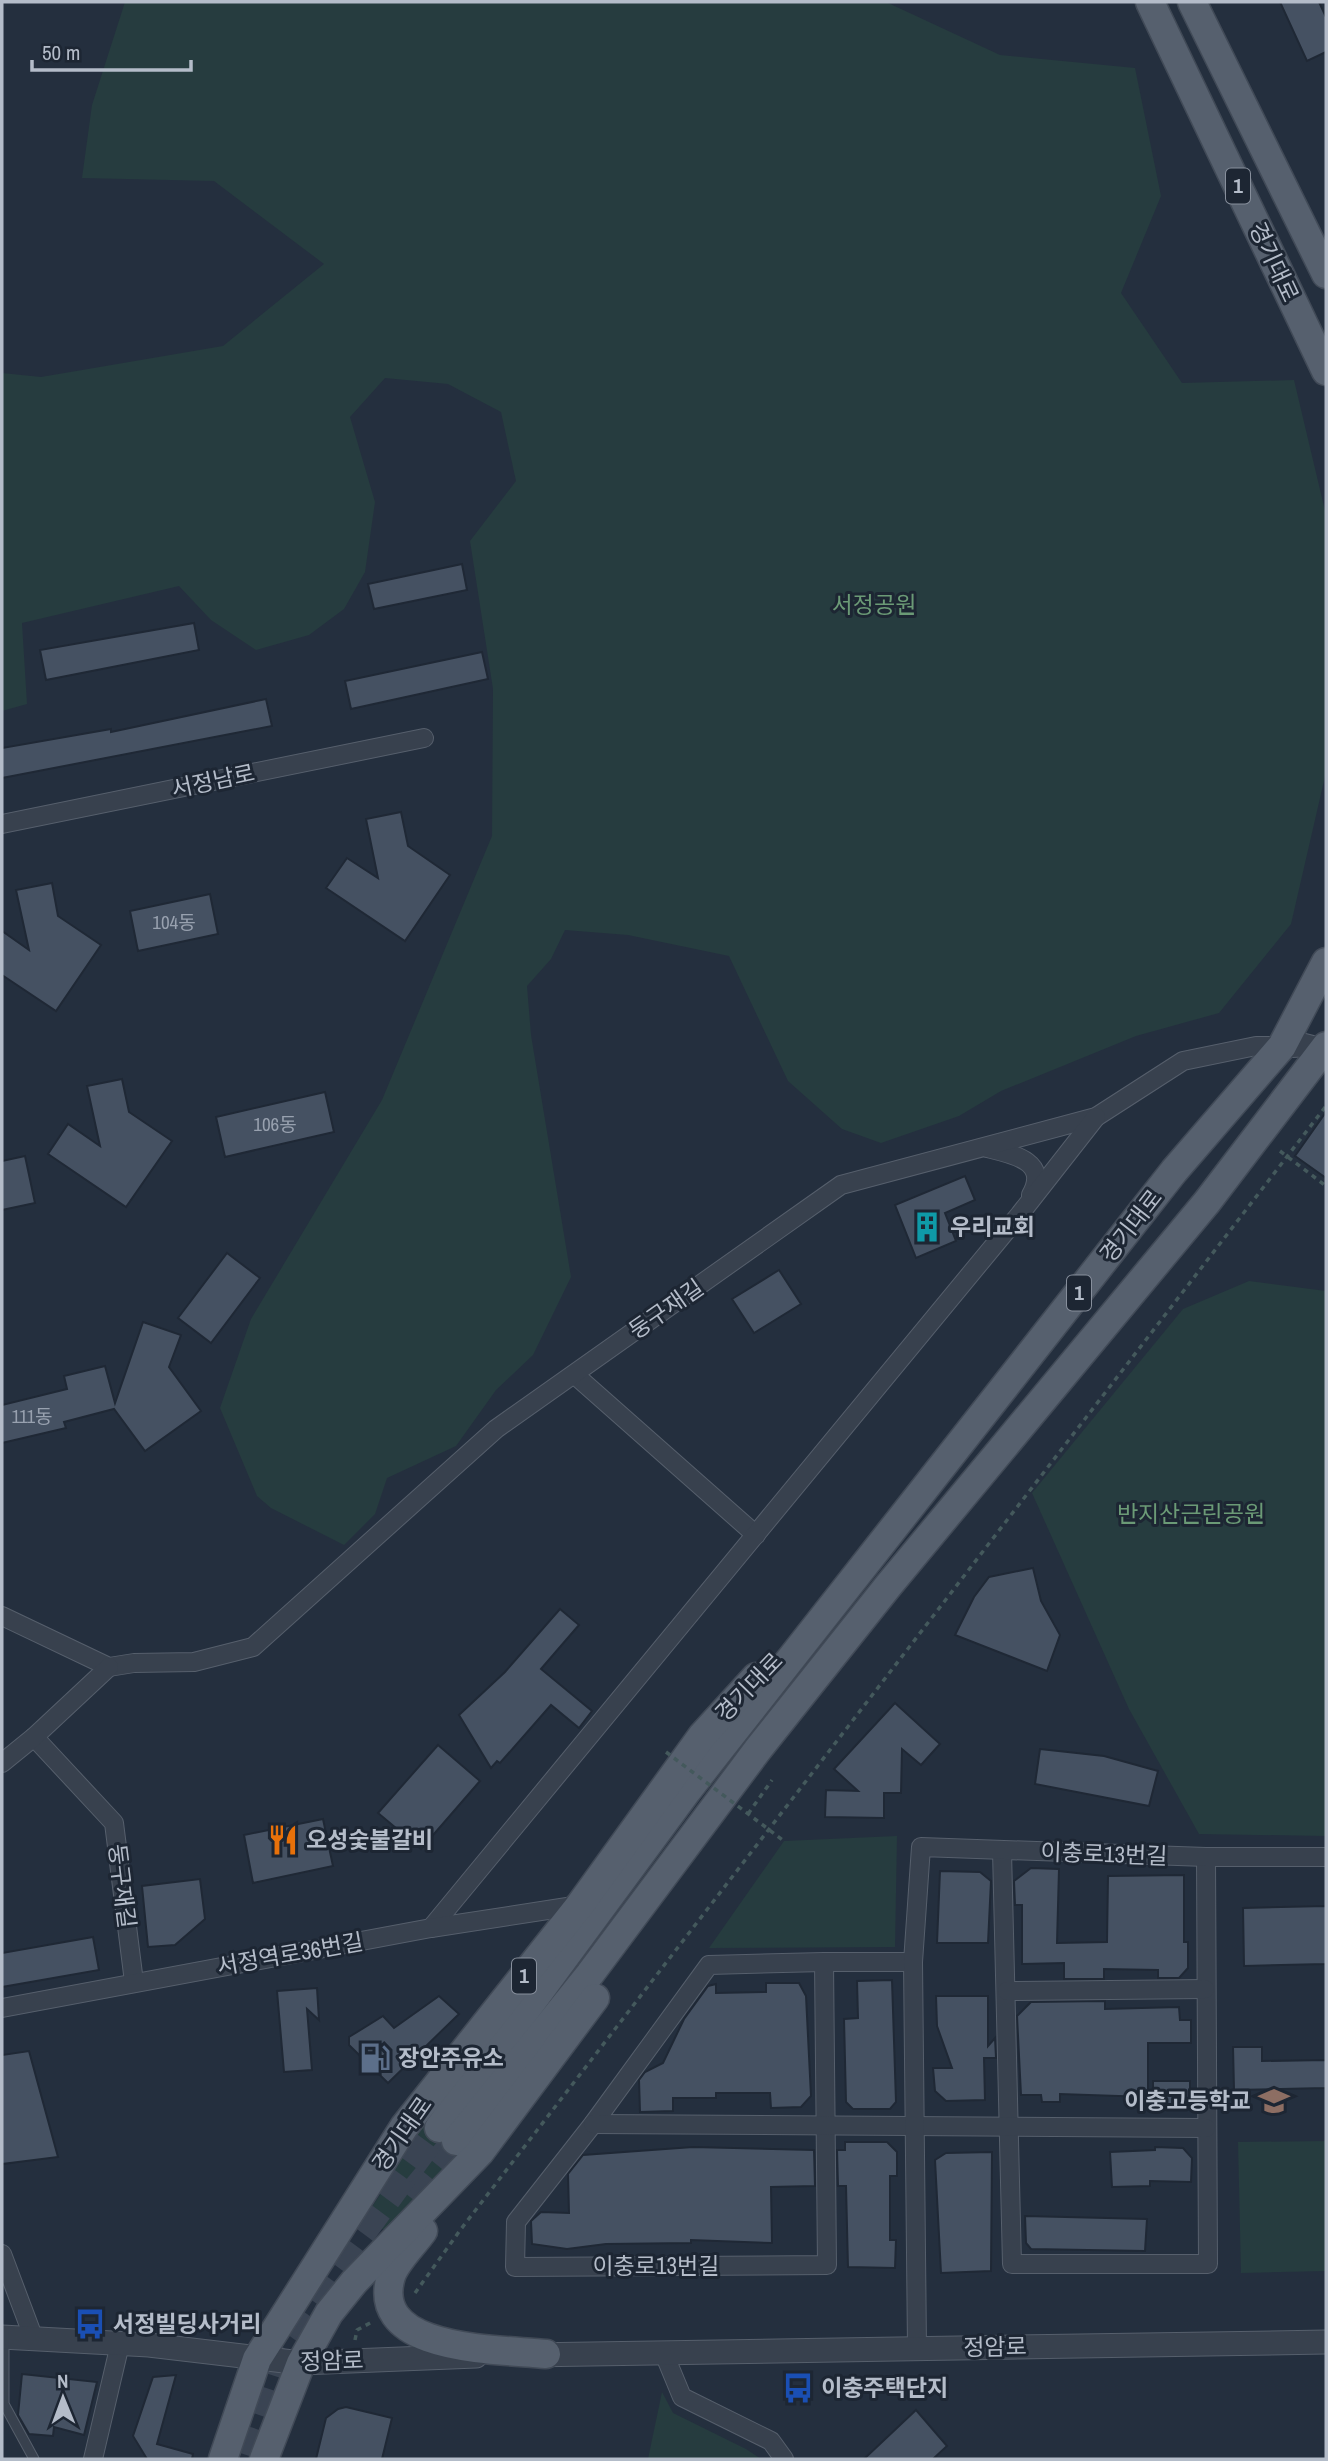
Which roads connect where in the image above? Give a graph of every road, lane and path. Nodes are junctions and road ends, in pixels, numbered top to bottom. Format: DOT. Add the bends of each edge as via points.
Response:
graph roads {
  1 [pos="1150,2"];
  2 [pos="1192,2"];
  3 [pos="1326,274"];
  4 [pos="1326,371"];
  5 [pos="424,738"];
  6 [pos="2,824"];
  7 [pos="1326,962"];
  8 [pos="1282,1046"];
  9 [pos="1326,1049"];
  10 [pos="1326,1106"];
  11 [pos="1096,1117"];
  12 [pos="984,1147"];
  13 [pos="1280,1151"];
  14 [pos="1287,1157"];
  15 [pos="1326,1186"];
  16 [pos="1020,1213"];
  17 [pos="575,1375"];
  18 [pos="755,1535"];
  19 [pos="2,1616"];
  20 [pos="824,1619"];
  21 [pos="108,1667"];
  22 [pos="34,1737"];
  23 [pos="666,1752"];
  24 [pos="2,1763"];
  25 [pos="772,1780"];
  26 [pos="748,1814"];
  27 [pos="784,1841"];
  28 [pos="1003,1851"];
  29 [pos="1206,1857"];
  30 [pos="1326,1857"];
  31 [pos="580,1905"];
  32 [pos="431,1928"];
  33 [pos="824,1962"];
  34 [pos="913,1962"];
  35 [pos="134,1982"];
  36 [pos="1205,1989"];
  37 [pos="1007,1991"];
  38 [pos="2,2008"];
  39 [pos="593,2124"];
  40 [pos="826,2126"];
  41 [pos="1009,2126"];
  42 [pos="917,2127"];
  43 [pos="1206,2128"];
  44 [pos="459,2140"];
  45 [pos="2,2254"];
  46 [pos="394,2311"];
  47 [pos="3,2337"];
  48 [pos="34,2339"];
  49 [pos="1326,2342"];
  50 [pos="120,2344"];
  51 [pos="917,2348"];
  52 [pos="663,2351"];
  53 [pos="546,2354"];
  54 [pos="257,2359"];
  55 [pos="353,2360"];
  56 [pos="301,2363"];
  57 [pos="34,2459"];
  58 [pos="93,2459"];
  59 [pos="223,2459"];
  60 [pos="264,2459"];
  61 [pos="784,2459"];
  1 -- 4 [label="main road, 경기대로 / 1"];
  2 -- 3 [label="main road, 경기대로 / 1"];
  5 -- 6 [label="street, 서정남로"];
  7 -- 8 [label="main road, 경기대로 / 1"];
  8 -- 9 [label="street"];
  8 -- 11 [label="street, 둥구재길" via="1256,1046 1183,1061"];
  8 -- 20 [label="main road, 경기대로 / 1" via="1174,1171"];
  9 -- 44 [label="main road, 경기대로 / 1" via="1207,1202 850,1633 823,1696"];
  10 -- 14 [label="path"];
  11 -- 12 [label="street, 둥구재길"];
  11 -- 16 [label="street"];
  12 -- 16 [label="street" via="1023,1157 1034,1170 1035,1187"];
  12 -- 17 [label="street, 둥구재길" via="841,1185"];
  13 -- 14 [label="path"];
  14 -- 15 [label="path"];
  14 -- 46 [label="path" via="410,2301"];
  16 -- 18 [label="street"];
  17 -- 18 [label="street"];
  17 -- 21 [label="street, 둥구재길" via="496,1429 253,1647 194,1662"];
  18 -- 32 [label="street"];
  19 -- 21 [label="street"];
  20 -- 31 [label="main road, 경기대로 / 1" via="779,1655 702,1736"];
  20 -- 44 [label="main road, 경기대로 / 1" via="687,1791"];
  21 -- 22 [label="street"];
  22 -- 24 [label="street"];
  22 -- 35 [label="street, 둥구재길" via="114,1823"];
  23 -- 26 [label="path, bridge"];
  25 -- 26 [label="path"];
  26 -- 27 [label="path, bridge"];
  28 -- 29 [label="street, 이충로13번길"];
  28 -- 34 [label="street, 이충로13번길" via="920,1847"];
  28 -- 37 [label="street"];
  29 -- 30 [label="street, 이충로13번길"];
  29 -- 36 [label="street"];
  31 -- 32 [label="street, 서정역로36번길"];
  31 -- 54 [label="main road, 경기대로 / 1" via="404,2127"];
  32 -- 35 [label="street, 서정역로36번길"];
  33 -- 34 [label="street, 이충로13번길"];
  33 -- 39 [label="street, 이충로13번길" via="709,1965"];
  33 -- 40 [label="street, 이충로13번길"];
  34 -- 42 [label="street, 이충로13번길"];
  35 -- 38 [label="street, 서정역로36번길"];
  36 -- 37 [label="street"];
  36 -- 43 [label="street"];
  37 -- 41 [label="street"];
  39 -- 40 [label="street"];
  39 -- 40 [label="street, 이충로13번길" via="516,2222 515,2267 827,2265"];
  40 -- 42 [label="street"];
  41 -- 42 [label="street"];
  41 -- 43 [label="street"];
  41 -- 43 [label="street" via="1012,2264 1208,2264"];
  42 -- 51 [label="street, 이충로13번길"];
  44 -- 46 [label="main road" via="391,2275"];
  44 -- 56 [label="main road, 경기대로 / 1" via="329,2313"];
  45 -- 48 [label="street"];
  46 -- 53 [label="main road" via="403,2325 430,2341"];
  46 -- 55 [label="path" via="357,2330"];
  47 -- 48 [label="street, 정암로"];
  47 -- 57 [label="lane" via="4,2404"];
  48 -- 50 [label="street, 정암로"];
  49 -- 51 [label="street, 정암로"];
  50 -- 54 [label="street, 정암로"];
  50 -- 58 [label="street"];
  51 -- 52 [label="street, 정암로"];
  52 -- 53 [label="street, 정암로"];
  52 -- 61 [label="street" via="682,2397 771,2441"];
  53 -- 55 [label="street, 정암로"];
  54 -- 56 [label="street, 정암로"];
  54 -- 59 [label="main road, 경기대로 / 1"];
  55 -- 56 [label="street, 정암로"];
  56 -- 60 [label="main road, 경기대로"];
}
